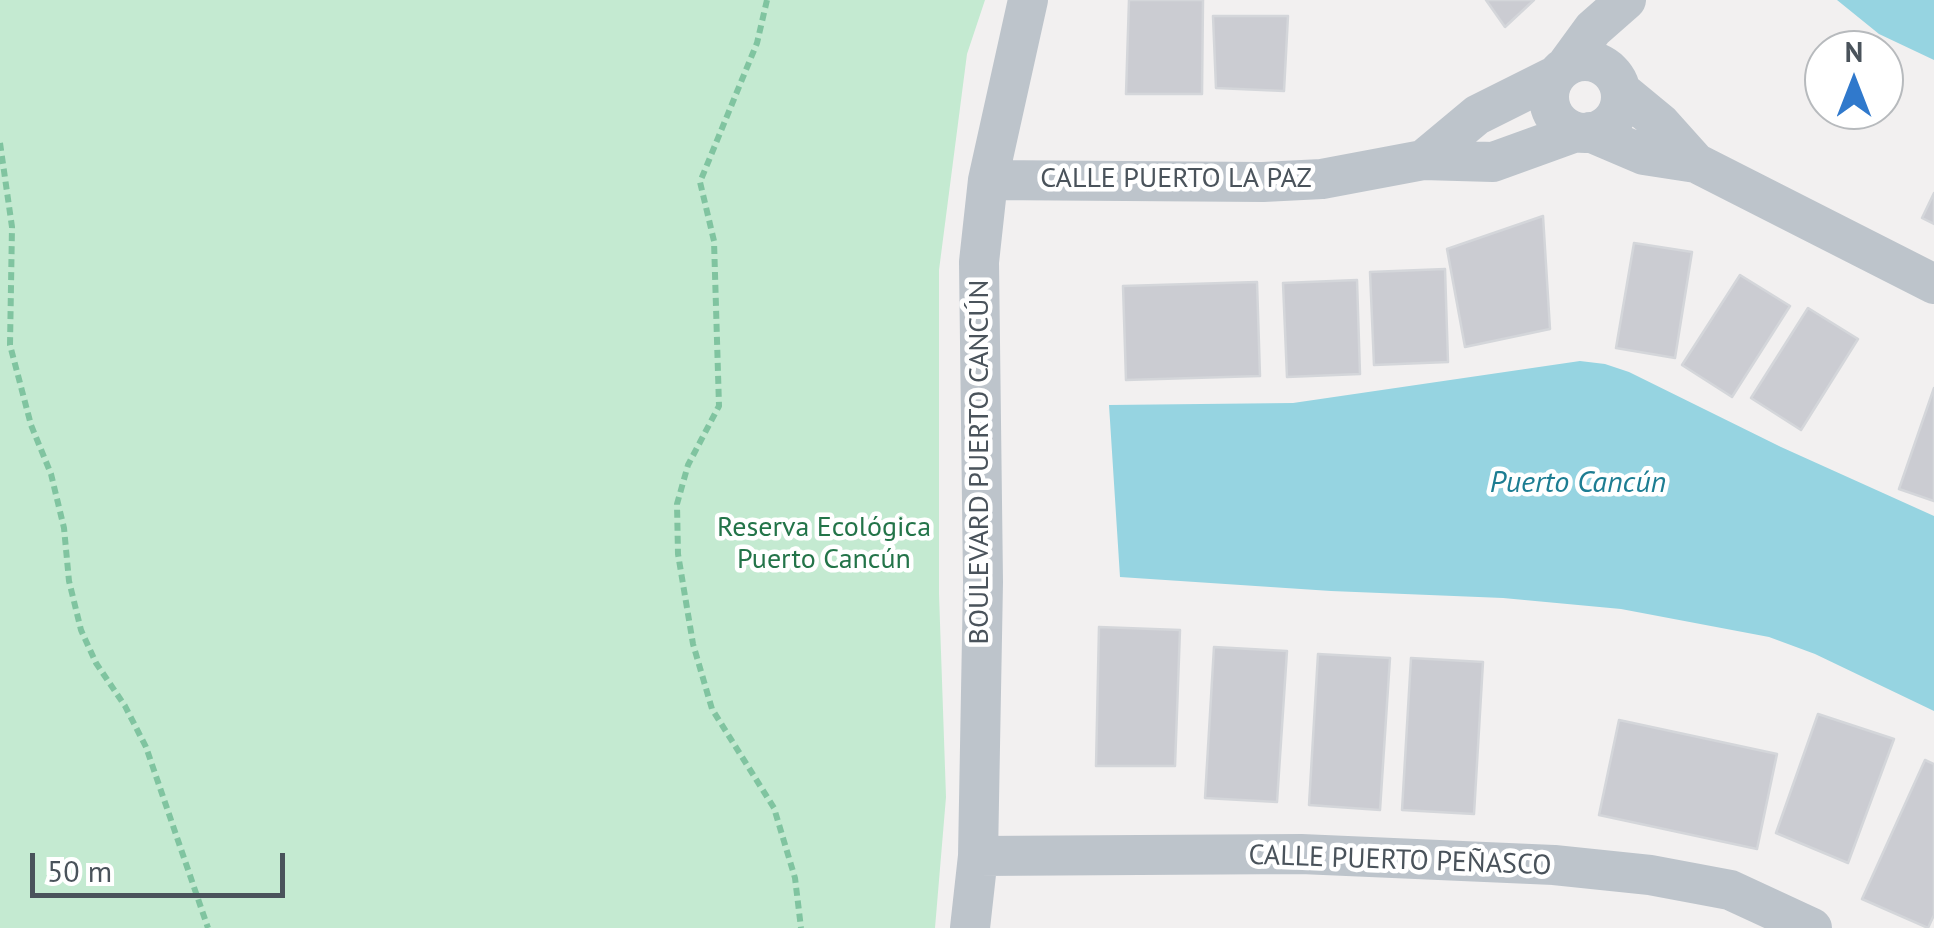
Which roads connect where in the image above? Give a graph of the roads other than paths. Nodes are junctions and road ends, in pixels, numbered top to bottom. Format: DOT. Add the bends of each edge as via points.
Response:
graph roads {
  1 [pos="1028,0"];
  2 [pos="1626,0"];
  3 [pos="1593,29"];
  4 [pos="1560,71"];
  5 [pos="1613,79"];
  6 [pos="1583,132"];
  7 [pos="1423,160"];
  8 [pos="1696,163"];
  9 [pos="988,180"];
  10 [pos="1934,284"];
  11 [pos="978,856"];
  12 [pos="970,928"];
  13 [pos="1812,928"];
  1 -- 9 [label="street, BOULEVARD PUERTO CANCÚN"];
  2 -- 3 [label="street"];
  3 -- 4 [label="street"];
  3 -- 5 [label="street"];
  4 -- 5 [label="street" via="1593,62"];
  4 -- 6 [label="street" via="1549,88 1554,116"];
  4 -- 7 [label="street" via="1458,128"];
  5 -- 6 [label="street" via="1620,105 1614,118"];
  5 -- 8 [label="street"];
  6 -- 7 [label="street, CALLE PUERTO LA PAZ" via="1493,162"];
  6 -- 8 [label="street" via="1644,155"];
  7 -- 9 [label="street, CALLE PUERTO LA PAZ" via="1322,179 1263,182"];
  8 -- 10 [label="street"];
  9 -- 11 [label="street, BOULEVARD PUERTO CANCÚN" via="980,262"];
  11 -- 12 [label="street, BOULEVARD PUERTO CANCÚN"];
  11 -- 13 [label="street, CALLE PUERTO PEÑASCO" via="1301,854 1554,865 1730,890"];
}
